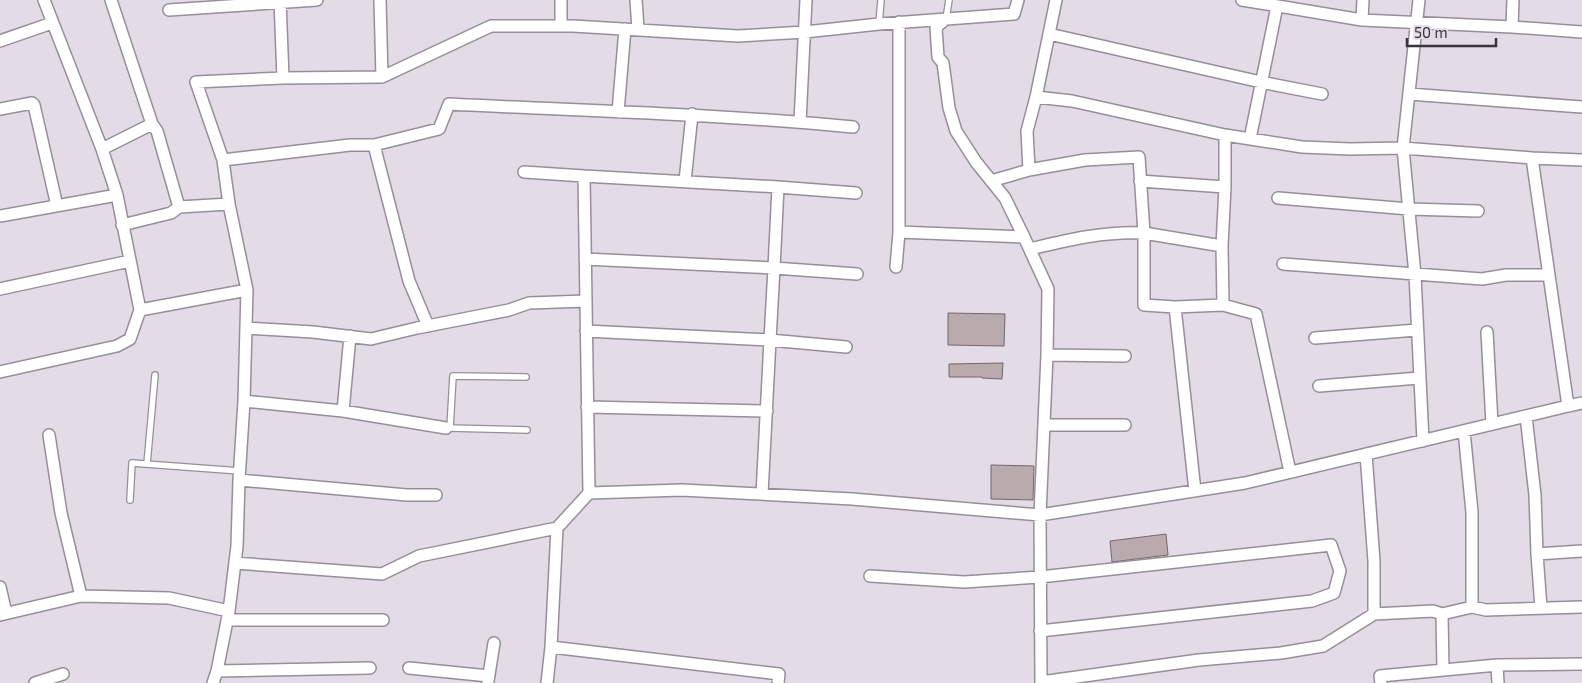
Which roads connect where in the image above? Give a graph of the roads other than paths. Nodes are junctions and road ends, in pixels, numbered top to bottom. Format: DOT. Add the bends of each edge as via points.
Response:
graph roads {
  1 [pos="44,0"];
  2 [pos="111,0"];
  3 [pos="317,0"];
  4 [pos="380,0"];
  5 [pos="561,0"];
  6 [pos="636,0"];
  7 [pos="806,0"];
  8 [pos="881,0"];
  9 [pos="949,0"];
  10 [pos="1018,0"];
  11 [pos="1056,0"];
  12 [pos="1242,0"];
  13 [pos="1363,0"];
  14 [pos="1419,0"];
  15 [pos="1513,0"];
  16 [pos="280,1"];
  17 [pos="1283,5"];
  18 [pos="169,10"];
  19 [pos="946,19"];
  20 [pos="1362,20"];
  21 [pos="52,22"];
  22 [pos="898,22"];
  23 [pos="1418,22"];
  24 [pos="879,24"];
  25 [pos="561,26"];
  26 [pos="1512,26"];
  27 [pos="625,29"];
  28 [pos="638,30"];
  29 [pos="805,32"];
  30 [pos="1582,32"];
  31 [pos="1049,34"];
  32 [pos="0,41"];
  33 [pos="382,77"];
  34 [pos="283,78"];
  35 [pos="1261,82"];
  36 [pos="1322,94"];
  37 [pos="1409,94"];
  38 [pos="1036,97"];
  39 [pos="1582,107"];
  40 [pos="0,109"];
  41 [pos="618,112"];
  42 [pos="692,114"];
  43 [pos="800,122"];
  44 [pos="152,124"];
  45 [pos="853,127"];
  46 [pos="1225,134"];
  47 [pos="1250,139"];
  48 [pos="374,145"];
  49 [pos="1403,148"];
  50 [pos="102,149"];
  51 [pos="1532,158"];
  52 [pos="223,160"];
  53 [pos="1582,160"];
  54 [pos="1029,170"];
  55 [pos="524,172"];
  56 [pos="584,176"];
  57 [pos="685,181"];
  58 [pos="991,181"];
  59 [pos="1140,181"];
  60 [pos="778,187"];
  61 [pos="1225,187"];
  62 [pos="856,193"];
  63 [pos="117,195"];
  64 [pos="1278,198"];
  65 [pos="229,204"];
  66 [pos="57,206"];
  67 [pos="179,207"];
  68 [pos="1409,209"];
  69 [pos="1478,211"];
  70 [pos="0,216"];
  71 [pos="122,225"];
  72 [pos="898,232"];
  73 [pos="1144,234"];
  74 [pos="1024,237"];
  75 [pos="1222,246"];
  76 [pos="1030,249"];
  77 [pos="585,259"];
  78 [pos="130,261"];
  79 [pos="1283,264"];
  80 [pos="896,267"];
  81 [pos="774,268"];
  82 [pos="857,274"];
  83 [pos="1415,275"];
  84 [pos="1549,275"];
  85 [pos="0,289"];
  86 [pos="247,290"];
  87 [pos="586,302"];
  88 [pos="1224,305"];
  89 [pos="1175,307"];
  90 [pos="140,310"];
  91 [pos="428,326"];
  92 [pos="246,328"];
  93 [pos="586,330"];
  94 [pos="1417,330"];
  95 [pos="1487,332"];
  96 [pos="350,336"];
  97 [pos="1314,338"];
  98 [pos="770,340"];
  99 [pos="846,347"];
  100 [pos="1047,355"];
  101 [pos="1125,356"];
  102 [pos="0,372"];
  103 [pos="155,375"];
  104 [pos="526,377"];
  105 [pos="1419,378"];
  106 [pos="1318,386"];
  107 [pos="244,400"];
  108 [pos="1582,403"];
  109 [pos="1568,406"];
  110 [pos="587,407"];
  111 [pos="343,411"];
  112 [pos="767,411"];
  113 [pos="1526,416"];
  114 [pos="1492,424"];
  115 [pos="1044,425"];
  116 [pos="1125,425"];
  117 [pos="448,428"];
  118 [pos="527,430"];
  119 [pos="1464,431"];
  120 [pos="49,435"];
  121 [pos="1423,441"];
  122 [pos="1366,454"];
  123 [pos="147,464"];
  124 [pos="1290,472"];
  125 [pos="239,476"];
  126 [pos="1195,491"];
  127 [pos="589,493"];
  128 [pos="762,494"];
  129 [pos="436,495"];
  130 [pos="130,500"];
  131 [pos="1040,515"];
  132 [pos="556,528"];
  133 [pos="1582,551"];
  134 [pos="1537,554"];
  135 [pos="235,563"];
  136 [pos="870,576"];
  137 [pos="1040,577"];
  138 [pos="0,587"];
  139 [pos="81,596"];
  140 [pos="1472,607"];
  141 [pos="1582,607"];
  142 [pos="1541,608"];
  143 [pos="3,614"];
  144 [pos="1374,614"];
  145 [pos="1442,614"];
  146 [pos="228,616"];
  147 [pos="383,620"];
  148 [pos="1040,631"];
  149 [pos="494,643"];
  150 [pos="551,647"];
  151 [pos="1582,664"];
  152 [pos="1497,665"];
  153 [pos="370,668"];
  154 [pos="409,668"];
  155 [pos="1443,670"];
  156 [pos="217,671"];
  157 [pos="63,674"];
  158 [pos="488,679"];
  159 [pos="1041,682"];
  160 [pos="35,683"];
  161 [pos="213,683"];
  162 [pos="547,683"];
  163 [pos="778,683"];
  164 [pos="1381,683"];
  165 [pos="1498,683"];
  1 -- 21 [label="street"];
  2 -- 44 [label="street"];
  3 -- 16 [label="street"];
  4 -- 33 [label="street"];
  5 -- 25 [label="street"];
  6 -- 28 [label="street"];
  7 -- 29 [label="street"];
  8 -- 24 [label="lane"];
  9 -- 19 [label="lane"];
  10 -- 19 [label="street" via="1014,14"];
  11 -- 31 [label="street"];
  12 -- 17 [label="street"];
  13 -- 20 [label="street"];
  14 -- 23 [label="street"];
  15 -- 26 [label="street"];
  16 -- 18 [label="street"];
  16 -- 34 [label="street"];
  17 -- 20 [label="street"];
  17 -- 35 [label="street"];
  19 -- 22 [label="street"];
  19 -- 58 [label="street" via="936,27 938,56 943,63 949,108 956,131"];
  20 -- 23 [label="street"];
  21 -- 32 [label="street"];
  21 -- 50 [label="street"];
  22 -- 24 [label="street"];
  22 -- 72 [label="street"];
  23 -- 26 [label="street"];
  23 -- 37 [label="street"];
  24 -- 29 [label="street"];
  25 -- 27 [label="street"];
  25 -- 33 [label="street" via="491,26"];
  26 -- 30 [label="street"];
  27 -- 28 [label="street"];
  27 -- 41 [label="street"];
  28 -- 29 [label="street" via="738,36"];
  29 -- 43 [label="street"];
  31 -- 35 [label="street"];
  31 -- 38 [label="street"];
  33 -- 34 [label="street"];
  34 -- 52 [label="street" via="196,82"];
  35 -- 36 [label="street"];
  35 -- 47 [label="street"];
  37 -- 39 [label="street"];
  37 -- 49 [label="street"];
  38 -- 46 [label="street" via="1072,101"];
  38 -- 54 [label="street" via="1027,131"];
  40 -- 66 [label="street" via="34,104"];
  41 -- 42 [label="street"];
  41 -- 48 [label="street" via="449,104 439,129"];
  42 -- 43 [label="street"];
  42 -- 57 [label="street"];
  43 -- 45 [label="street"];
  44 -- 50 [label="street"];
  44 -- 67 [label="street" via="157,131"];
  46 -- 47 [label="street"];
  46 -- 61 [label="street"];
  47 -- 49 [label="street" via="1302,147"];
  48 -- 52 [label="street"];
  48 -- 91 [label="street" via="409,280"];
  49 -- 51 [label="street"];
  49 -- 68 [label="street"];
  50 -- 63 [label="street"];
  51 -- 53 [label="street"];
  51 -- 84 [label="street"];
  52 -- 65 [label="street"];
  54 -- 58 [label="street"];
  54 -- 59 [label="street" via="1085,160 1138,157"];
  55 -- 56 [label="street"];
  56 -- 57 [label="street"];
  56 -- 77 [label="street"];
  57 -- 60 [label="street"];
  58 -- 74 [label="street" via="1005,198"];
  59 -- 61 [label="street"];
  59 -- 73 [label="street"];
  60 -- 62 [label="street"];
  60 -- 81 [label="street"];
  61 -- 75 [label="street"];
  63 -- 66 [label="street"];
  63 -- 71 [label="street"];
  64 -- 68 [label="street"];
  65 -- 67 [label="street"];
  65 -- 86 [label="street"];
  66 -- 70 [label="street"];
  67 -- 71 [label="street" via="170,213"];
  68 -- 69 [label="street"];
  68 -- 83 [label="street"];
  71 -- 78 [label="street"];
  72 -- 74 [label="street"];
  72 -- 80 [label="street"];
  73 -- 75 [label="street"];
  73 -- 76 [label="street" via="1098,234"];
  73 -- 89 [label="street" via="1144,305"];
  74 -- 76 [label="street"];
  75 -- 88 [label="street"];
  76 -- 100 [label="street" via="1048,289"];
  77 -- 81 [label="street"];
  77 -- 87 [label="street"];
  78 -- 85 [label="street"];
  78 -- 90 [label="street"];
  79 -- 83 [label="street"];
  81 -- 82 [label="street"];
  81 -- 98 [label="street"];
  83 -- 84 [label="street" via="1482,279 1506,275"];
  83 -- 94 [label="street"];
  84 -- 109 [label="street"];
  86 -- 90 [label="street"];
  86 -- 92 [label="street"];
  87 -- 91 [label="street" via="529,303"];
  87 -- 93 [label="street"];
  88 -- 89 [label="street"];
  88 -- 124 [label="street" via="1256,314"];
  89 -- 126 [label="street"];
  90 -- 102 [label="street" via="130,339 117,346"];
  91 -- 96 [label="street" via="371,339"];
  92 -- 96 [label="street"];
  92 -- 107 [label="street"];
  93 -- 98 [label="street"];
  93 -- 110 [label="street"];
  94 -- 97 [label="street"];
  94 -- 105 [label="street"];
  95 -- 114 [label="street"];
  96 -- 111 [label="street"];
  98 -- 99 [label="street"];
  98 -- 112 [label="street"];
  100 -- 101 [label="street"];
  100 -- 115 [label="street"];
  103 -- 123 [label="lane"];
  104 -- 117 [label="lane" via="453,376"];
  105 -- 106 [label="street"];
  105 -- 121 [label="street"];
  107 -- 111 [label="street"];
  107 -- 125 [label="street"];
  108 -- 109 [label="street"];
  109 -- 113 [label="street"];
  110 -- 112 [label="street"];
  110 -- 127 [label="street"];
  111 -- 117 [label="street"];
  112 -- 128 [label="street"];
  113 -- 114 [label="street"];
  113 -- 134 [label="street" via="1535,496"];
  114 -- 119 [label="street"];
  115 -- 116 [label="street"];
  115 -- 131 [label="street"];
  117 -- 118 [label="lane"];
  119 -- 121 [label="street"];
  119 -- 140 [label="street" via="1472,512"];
  120 -- 139 [label="street" via="61,513"];
  121 -- 122 [label="street"];
  122 -- 124 [label="street"];
  122 -- 144 [label="street" via="1374,561"];
  123 -- 125 [label="lane"];
  123 -- 130 [label="lane" via="132,463"];
  124 -- 126 [label="street"];
  125 -- 129 [label="street" via="407,495"];
  125 -- 135 [label="street"];
  126 -- 131 [label="street"];
  127 -- 128 [label="street" via="682,490"];
  127 -- 132 [label="street"];
  128 -- 131 [label="street"];
  131 -- 137 [label="street"];
  132 -- 135 [label="street" via="419,556 382,574"];
  132 -- 150 [label="street"];
  133 -- 134 [label="street"];
  134 -- 142 [label="street"];
  135 -- 146 [label="street"];
  136 -- 137 [label="street" via="964,582"];
  137 -- 148 [label="street"];
  137 -- 148 [label="street" via="1331,544 1340,571 1334,593 1312,601"];
  138 -- 143 [label="street"];
  139 -- 143 [label="street"];
  139 -- 146 [label="street" via="169,598"];
  140 -- 142 [label="street" via="1486,610"];
  140 -- 145 [label="street"];
  141 -- 142 [label="street"];
  144 -- 145 [label="street" via="1433,611"];
  144 -- 159 [label="street" via="1323,646"];
  145 -- 155 [label="street"];
  146 -- 147 [label="street"];
  146 -- 156 [label="street"];
  148 -- 159 [label="street"];
  149 -- 158 [label="street"];
  150 -- 162 [label="street"];
  150 -- 163 [label="street" via="779,674"];
  151 -- 152 [label="street"];
  152 -- 155 [label="street"];
  152 -- 165 [label="street"];
  153 -- 156 [label="street"];
  154 -- 158 [label="street"];
  155 -- 164 [label="street" via="1380,676"];
  156 -- 161 [label="street"];
  157 -- 160 [label="street"];
}
